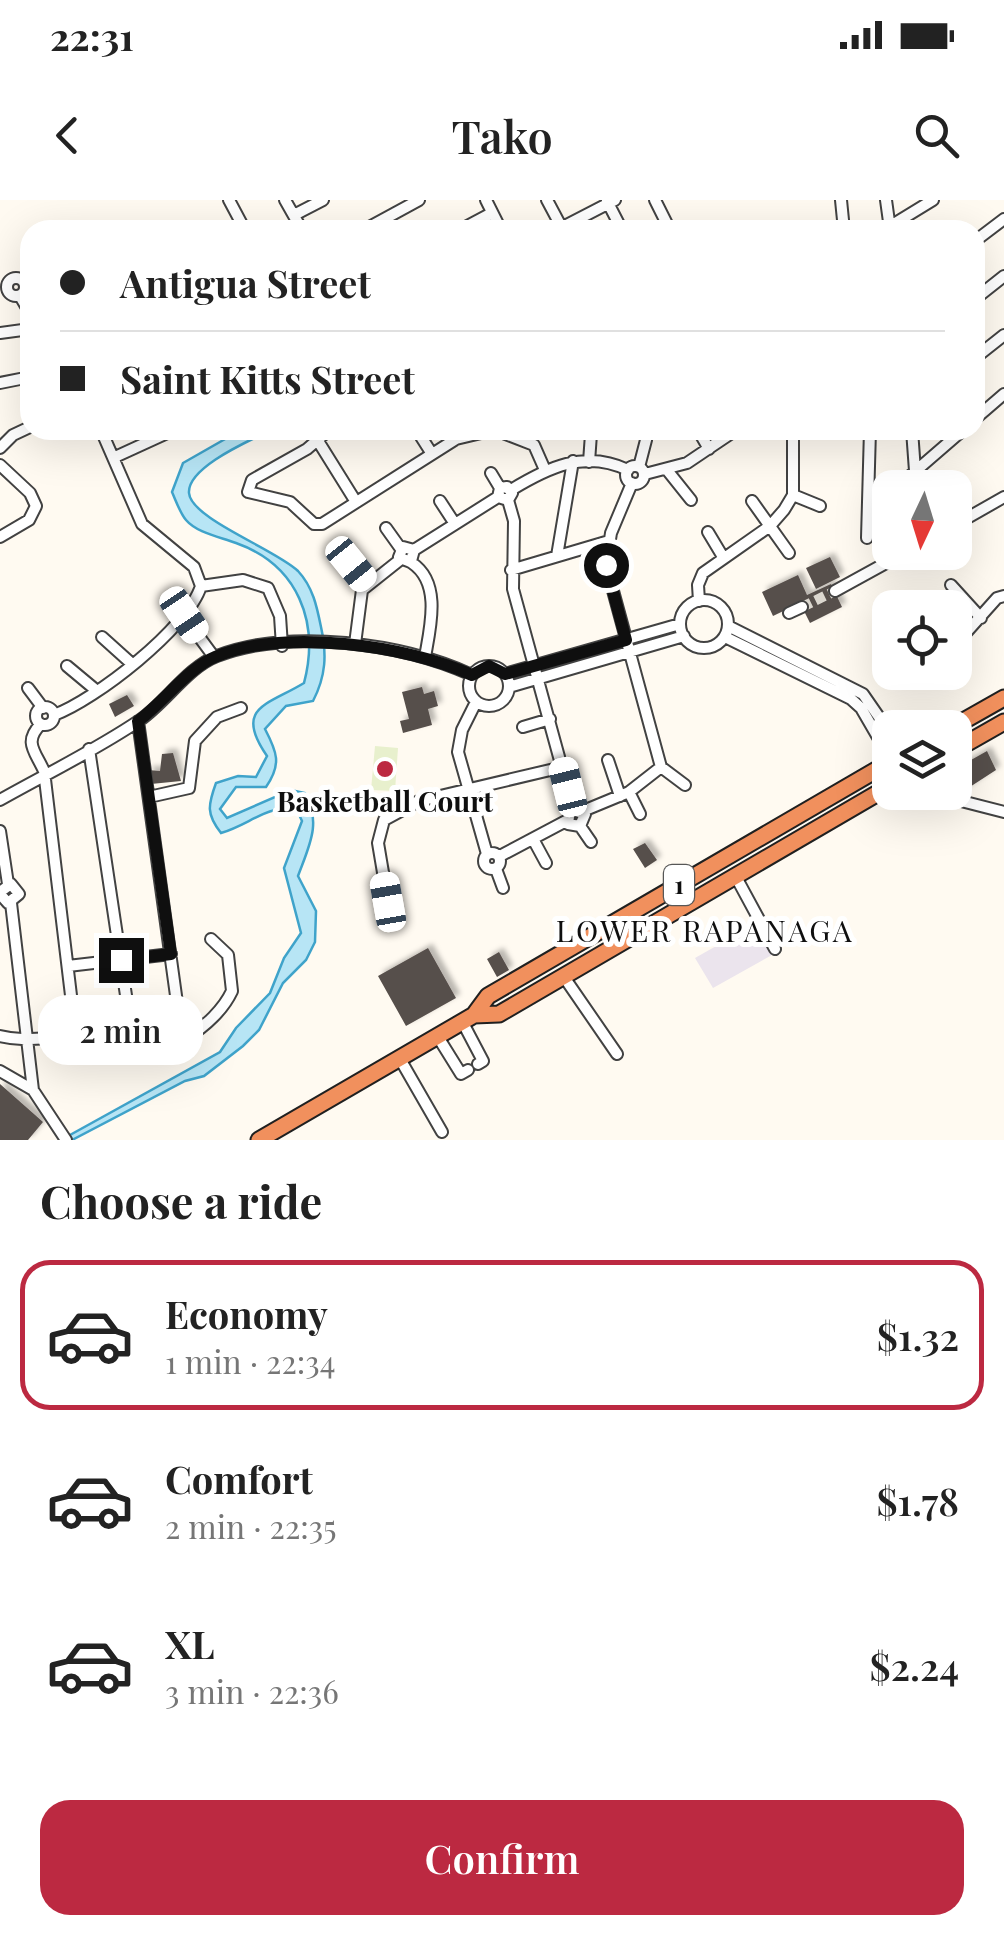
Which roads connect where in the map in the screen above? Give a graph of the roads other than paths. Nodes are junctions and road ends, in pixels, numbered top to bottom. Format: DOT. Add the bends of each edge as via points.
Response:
graph roads {
  1 [pos="284,200"];
  2 [pos="323,200"];
  3 [pos="420,200"];
  4 [pos="486,200"];
  5 [pos="933,200"];
  6 [pos="610,201"];
  7 [pos="492,213"];
  8 [pos="294,215"];
  9 [pos="297,220"];
  10 [pos="383,220"];
  11 [pos="479,220"];
  12 [pos="496,220"];
  13 [pos="576,220"];
  14 [pos="902,220"];
  15 [pos="3,285"];
  16 [pos="20,296"];
  17 [pos="1004,394"];
  18 [pos="985,410"];
  19 [pos="20,432"];
  20 [pos="106,440"];
  21 [pos="151,440"];
  22 [pos="423,440"];
  23 [pos="454,440"];
  24 [pos="519,440"];
  25 [pos="590,440"];
  26 [pos="646,440"];
  27 [pos="705,440"];
  28 [pos="722,440"];
  29 [pos="793,440"];
  30 [pos="870,440"];
  31 [pos="913,440"];
  32 [pos="951,440"];
  33 [pos="318,442"];
  34 [pos="0,448"];
  35 [pos="710,448"];
  36 [pos="432,454"];
  37 [pos="115,458"];
  38 [pos="573,461"];
  39 [pos="588,462"];
  40 [pos="0,465"];
  41 [pos="545,470"];
  42 [pos="637,470"];
  43 [pos="667,470"];
  44 [pos="915,470"];
  45 [pos="916,470"];
  46 [pos="492,472"];
  47 [pos="504,494"];
  48 [pos="793,494"];
  49 [pos="1004,498"];
  50 [pos="440,500"];
  51 [pos="692,500"];
  52 [pos="752,501"];
  53 [pos="356,502"];
  54 [pos="820,506"];
  55 [pos="870,510"];
  56 [pos="972,516"];
  57 [pos="455,524"];
  58 [pos="770,526"];
  59 [pos="386,528"];
  60 [pos="708,532"];
  61 [pos="0,537"];
  62 [pos="867,538"];
  63 [pos="610,541"];
  64 [pos="789,552"];
  65 [pos="407,555"];
  66 [pos="557,556"];
  67 [pos="723,557"];
  68 [pos="351,564"];
  69 [pos="511,570"];
  70 [pos="874,570"];
  71 [pos="366,582"];
  72 [pos="950,585"];
  73 [pos="201,586"];
  74 [pos="835,591"];
  75 [pos="1004,596"];
  76 [pos="699,601"];
  77 [pos="802,607"];
  78 [pos="789,613"];
  79 [pos="184,615"];
  80 [pos="981,618"];
  81 [pos="680,624"];
  82 [pos="972,628"];
  83 [pos="726,632"];
  84 [pos="684,636"];
  85 [pos="102,637"];
  86 [pos="626,640"];
  87 [pos="355,644"];
  88 [pos="282,646"];
  89 [pos="630,652"];
  90 [pos="425,656"];
  91 [pos="214,657"];
  92 [pos="132,664"];
  93 [pos="68,666"];
  94 [pos="534,666"];
  95 [pos="505,674"];
  96 [pos="472,675"];
  97 [pos="538,679"];
  98 [pos="509,687"];
  99 [pos="28,688"];
  100 [pos="97,690"];
  101 [pos="845,690"];
  102 [pos="1004,698"];
  103 [pos="476,702"];
  104 [pos="43,708"];
  105 [pos="241,708"];
  106 [pos="876,710"];
  107 [pos="54,715"];
  108 [pos="972,716"];
  109 [pos="550,720"];
  110 [pos="138,721"];
  111 [pos="1004,722"];
  112 [pos="41,724"];
  113 [pos="523,728"];
  114 [pos="872,728"];
  115 [pos="972,740"];
  116 [pos="89,749"];
  117 [pos="608,760"];
  118 [pos="662,766"];
  119 [pos="564,767"];
  120 [pos="872,771"];
  121 [pos="44,776"];
  122 [pos="685,785"];
  123 [pos="0,786"];
  124 [pos="467,788"];
  125 [pos="624,794"];
  126 [pos="149,797"];
  127 [pos="872,797"];
  128 [pos="2,799"];
  129 [pos="972,804"];
  130 [pos="578,809"];
  131 [pos="1004,812"];
  132 [pos="640,814"];
  133 [pos="566,820"];
  134 [pos="580,826"];
  135 [pos="0,831"];
  136 [pos="533,838"];
  137 [pos="592,842"];
  138 [pos="493,855"];
  139 [pos="546,863"];
  140 [pos="736,877"];
  141 [pos="503,888"];
  142 [pos="3,890"];
  143 [pos="388,902"];
  144 [pos="212,939"];
  145 [pos="774,949"];
  146 [pos="171,954"];
  147 [pos="121,960"];
  148 [pos="68,966"];
  149 [pos="564,976"];
  150 [pos="127,1002"];
  151 [pos="469,1019"];
  152 [pos="0,1036"];
  153 [pos="76,1037"];
  154 [pos="438,1037"];
  155 [pos="182,1038"];
  156 [pos="29,1041"];
  157 [pos="617,1054"];
  158 [pos="400,1058"];
  159 [pos="0,1071"];
  160 [pos="33,1090"];
  161 [pos="442,1132"];
  162 [pos="66,1140"];
  163 [pos="259,1140"];
  1 -- 8 [label="street"];
  2 -- 8 [label="street"];
  3 -- 10 [label="street"];
  4 -- 7 [label="street"];
  5 -- 14 [label="street"];
  6 -- 13 [label="street"];
  7 -- 11 [label="street"];
  7 -- 12 [label="street"];
  8 -- 9 [label="street"];
  15 -- 16 [label="street"];
  17 -- 18 [label="street"];
  19 -- 34 [label="street"];
  20 -- 37 [label="street"];
  21 -- 37 [label="street"];
  22 -- 36 [label="street"];
  23 -- 36 [label="street"];
  24 -- 41 [label="street" via="534,446"];
  25 -- 39 [label="street"];
  26 -- 42 [label="street"];
  27 -- 35 [label="street"];
  28 -- 35 [label="street"];
  29 -- 48 [label="street"];
  30 -- 55 [label="street"];
  31 -- 44 [label="street"];
  32 -- 45 [label="street"];
  33 -- 53 [label="street"];
  33 -- 53 [label="street" via="246,489 290,502 318,525"];
  35 -- 43 [label="street"];
  36 -- 53 [label="street"];
  37 -- 73 [label="street" via="142,524 194,567"];
  38 -- 39 [label="street"];
  38 -- 41 [label="street"];
  38 -- 66 [label="street"];
  39 -- 42 [label="street"];
  40 -- 61 [label="street" via="36,506 29,520"];
  41 -- 47 [label="street"];
  42 -- 43 [label="street"];
  42 -- 63 [label="street" via="641,482 632,483"];
  43 -- 51 [label="street"];
  46 -- 47 [label="street"];
  47 -- 57 [label="street"];
  47 -- 69 [label="street" via="514,521"];
  48 -- 54 [label="street"];
  48 -- 58 [label="street"];
  49 -- 56 [label="street"];
  50 -- 57 [label="street"];
  52 -- 58 [label="street"];
  55 -- 62 [label="street"];
  57 -- 65 [label="street"];
  58 -- 64 [label="street"];
  58 -- 67 [label="street"];
  59 -- 65 [label="street"];
  60 -- 67 [label="street"];
  63 -- 66 [label="street"];
  63 -- 86 [label="street" via="606,565"];
  65 -- 71 [label="street"];
  65 -- 90 [label="street" via="428,584 432,605"];
  66 -- 69 [label="street"];
  67 -- 76 [label="street" via="703,572"];
  68 -- 71 [label="street"];
  69 -- 94 [label="street"];
  70 -- 74 [label="street"];
  71 -- 87 [label="street"];
  72 -- 80 [label="street"];
  73 -- 79 [label="street"];
  73 -- 88 [label="street" via="243,580 268,588 280,616"];
  75 -- 80 [label="street"];
  76 -- 81 [label="street"];
  76 -- 83 [label="street" via="718,604"];
  77 -- 78 [label="street"];
  79 -- 91 [label="street"];
  79 -- 92 [label="street"];
  80 -- 82 [label="street"];
  81 -- 84 [label="street"];
  81 -- 86 [label="street"];
  83 -- 84 [label="street" via="704,648"];
  83 -- 101 [label="street"];
  84 -- 89 [label="street"];
  85 -- 92 [label="street"];
  86 -- 89 [label="street"];
  86 -- 94 [label="street"];
  87 -- 88 [label="street"];
  87 -- 90 [label="street"];
  88 -- 91 [label="street"];
  89 -- 97 [label="street"];
  89 -- 118 [label="street"];
  90 -- 96 [label="street"];
  91 -- 110 [label="street"];
  92 -- 100 [label="street"];
  93 -- 100 [label="street"];
  94 -- 95 [label="street"];
  94 -- 97 [label="street"];
  95 -- 96 [label="street" via="489,666"];
  95 -- 98 [label="street"];
  96 -- 103 [label="street"];
  97 -- 98 [label="street"];
  97 -- 109 [label="street"];
  98 -- 103 [label="street" via="500,703"];
  99 -- 104 [label="street"];
  100 -- 107 [label="street"];
  101 -- 106 [label="street"];
  101 -- 114 [label="street"];
  102 -- 108 [label="highway"];
  103 -- 124 [label="street" via="458,742"];
  104 -- 107 [label="street"];
  104 -- 112 [label="street" via="36,715"];
  105 -- 126 [label="street" via="217,717 195,742 189,788"];
  107 -- 112 [label="street"];
  109 -- 113 [label="street"];
  109 -- 119 [label="street"];
  110 -- 116 [label="street"];
  110 -- 126 [label="street"];
  111 -- 115 [label="highway"];
  112 -- 121 [label="street" via="30,748"];
  116 -- 121 [label="street"];
  116 -- 147 [label="street"];
  117 -- 125 [label="street"];
  118 -- 122 [label="street"];
  118 -- 125 [label="street"];
  119 -- 124 [label="street"];
  119 -- 130 [label="street"];
  120 -- 151 [label="highway, 1" via="488,996"];
  121 -- 128 [label="street"];
  121 -- 148 [label="street"];
  123 -- 128 [label="street"];
  124 -- 138 [label="street"];
  124 -- 143 [label="street" via="384,820 378,842"];
  125 -- 130 [label="street"];
  125 -- 132 [label="street"];
  126 -- 146 [label="street"];
  127 -- 140 [label="highway, 1"];
  129 -- 131 [label="street"];
  130 -- 133 [label="street"];
  130 -- 134 [label="street"];
  133 -- 134 [label="street"];
  133 -- 136 [label="street"];
  134 -- 137 [label="street"];
  135 -- 142 [label="street"];
  136 -- 138 [label="street"];
  136 -- 139 [label="street"];
  138 -- 141 [label="street" via="485,865 496,869"];
  140 -- 145 [label="street"];
  140 -- 149 [label="highway, 1"];
  142 -- 156 [label="street" via="18,894 11,903"];
  144 -- 155 [label="street" via="228,955 232,991 206,1025"];
  146 -- 147 [label="street"];
  146 -- 155 [label="street"];
  147 -- 148 [label="street"];
  147 -- 150 [label="street"];
  148 -- 153 [label="street"];
  149 -- 151 [label="highway, 1" via="498,1014"];
  149 -- 157 [label="street"];
  151 -- 154 [label="highway, 1"];
  151 -- 154 [label="street" via="483,1061 461,1074"];
  152 -- 156 [label="street"];
  153 -- 155 [label="street" via="128,1054"];
  153 -- 156 [label="street"];
  154 -- 158 [label="highway, 1"];
  156 -- 160 [label="street"];
  158 -- 161 [label="street"];
  158 -- 163 [label="highway, 1"];
  159 -- 160 [label="street"];
  160 -- 162 [label="street"];
}
